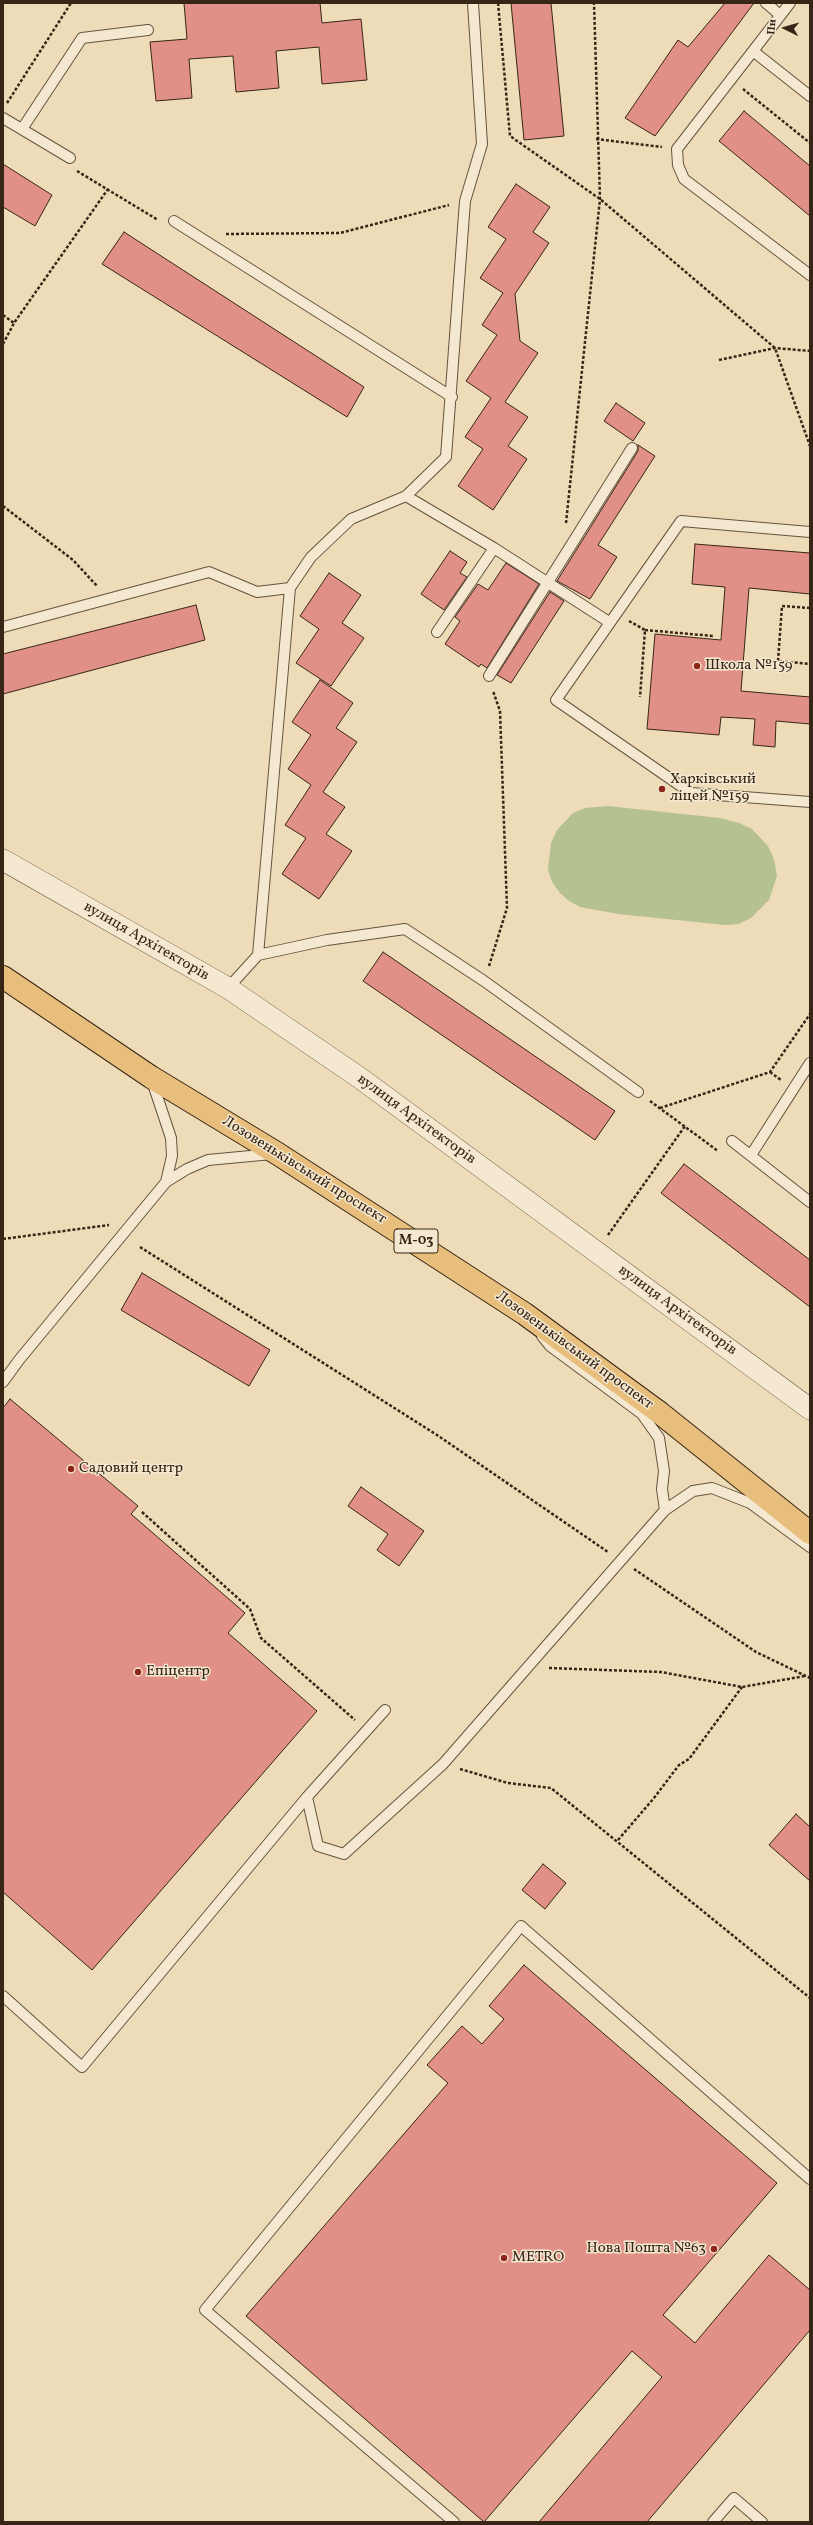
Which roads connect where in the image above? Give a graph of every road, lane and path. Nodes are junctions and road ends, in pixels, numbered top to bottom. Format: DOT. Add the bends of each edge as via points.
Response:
graph roads {
  1 [pos="71,3"];
  2 [pos="473,3"];
  3 [pos="498,3"];
  4 [pos="594,3"];
  5 [pos="766,3"];
  6 [pos="790,3"];
  7 [pos="780,15"];
  8 [pos="148,30"];
  9 [pos="753,51"];
  10 [pos="730,80"];
  11 [pos="810,96"];
  12 [pos="3,109"];
  13 [pos="3,118"];
  14 [pos="22,129"];
  15 [pos="596,139"];
  16 [pos="810,142"];
  17 [pos="677,149"];
  18 [pos="70,158"];
  19 [pos="108,189"];
  20 [pos="600,199"];
  21 [pos="465,201"];
  22 [pos="174,221"];
  23 [pos="197,234"];
  24 [pos="810,275"];
  25 [pos="3,315"];
  26 [pos="14,323"];
  27 [pos="3,344"];
  28 [pos="775,348"];
  29 [pos="810,352"];
  30 [pos="719,360"];
  31 [pos="452,397"];
  32 [pos="810,446"];
  33 [pos="632,448"];
  34 [pos="406,496"];
  35 [pos="3,506"];
  36 [pos="810,532"];
  37 [pos="494,548"];
  38 [pos="562,560"];
  39 [pos="548,582"];
  40 [pos="290,588"];
  41 [pos="108,598"];
  42 [pos="810,608"];
  43 [pos="612,617"];
  44 [pos="3,627"];
  45 [pos="645,630"];
  46 [pos="437,632"];
  47 [pos="713,636"];
  48 [pos="810,664"];
  49 [pos="489,676"];
  50 [pos="640,697"];
  51 [pos="810,802"];
  52 [pos="3,860"];
  53 [pos="258,955"];
  54 [pos="3,977"];
  55 [pos="484,981"];
  56 [pos="228,988"];
  57 [pos="810,1014"];
  58 [pos="810,1063"];
  59 [pos="150,1077"];
  60 [pos="638,1092"];
  61 [pos="660,1108"];
  62 [pos="685,1126"];
  63 [pos="732,1141"];
  64 [pos="278,1154"];
  65 [pos="751,1156"];
  66 [pos="166,1182"];
  67 [pos="810,1202"];
  68 [pos="115,1222"];
  69 [pos="3,1239"];
  70 [pos="140,1247"];
  71 [pos="597,1252"];
  72 [pos="525,1314"];
  73 [pos="3,1382"];
  74 [pos="810,1409"];
  75 [pos="665,1510"];
  76 [pos="142,1512"];
  77 [pos="810,1533"];
  78 [pos="810,1548"];
  79 [pos="621,1560"];
  80 [pos="528,1667"];
  81 [pos="806,1676"];
  82 [pos="810,1678"];
  83 [pos="742,1687"];
  84 [pos="385,1710"];
  85 [pos="360,1724"];
  86 [pos="443,1764"];
  87 [pos="307,1797"];
  88 [pos="618,1840"];
  89 [pos="3,1996"];
  90 [pos="810,1998"];
  91 [pos="810,2179"];
  92 [pos="454,2522"];
  93 [pos="713,2522"];
  94 [pos="762,2522"];
  1 -- 12 [label="path"];
  2 -- 21 [label="lane" via="482,144"];
  3 -- 20 [label="path" via="510,136"];
  4 -- 15 [label="path"];
  5 -- 7 [label="lane"];
  6 -- 7 [label="lane"];
  7 -- 9 [label="lane"];
  8 -- 14 [label="lane" via="82,38"];
  9 -- 10 [label="lane"];
  9 -- 11 [label="lane"];
  10 -- 16 [label="path"];
  10 -- 17 [label="lane"];
  13 -- 14 [label="lane"];
  14 -- 18 [label="lane"];
  15 -- 17 [label="path"];
  15 -- 20 [label="path"];
  17 -- 24 [label="lane" via="678,165 684,179"];
  18 -- 19 [label="path" via="66,164"];
  19 -- 22 [label="path" via="170,226"];
  19 -- 26 [label="path"];
  20 -- 28 [label="path"];
  20 -- 38 [label="path"];
  21 -- 23 [label="path" via="392,222 340,233"];
  21 -- 31 [label="lane"];
  22 -- 23 [label="lane"];
  23 -- 31 [label="lane"];
  25 -- 26 [label="path"];
  26 -- 27 [label="path"];
  28 -- 29 [label="path"];
  28 -- 30 [label="path"];
  28 -- 32 [label="path"];
  31 -- 34 [label="lane" via="446,457"];
  33 -- 38 [label="lane"];
  34 -- 37 [label="lane"];
  34 -- 40 [label="lane" via="351,519 312,557"];
  35 -- 41 [label="path" via="73,560"];
  36 -- 43 [label="lane" via="681,521"];
  37 -- 39 [label="lane"];
  37 -- 46 [label="lane"];
  38 -- 39 [label="lane"];
  39 -- 43 [label="lane"];
  39 -- 49 [label="lane"];
  40 -- 41 [label="lane" via="257,592 209,572"];
  40 -- 53 [label="lane"];
  41 -- 44 [label="lane"];
  42 -- 48 [label="path" via="782,606 778,662"];
  43 -- 45 [label="path"];
  43 -- 51 [label="lane" via="556,700 691,793"];
  45 -- 47 [label="path"];
  45 -- 50 [label="path"];
  49 -- 55 [label="path" via="500,711 507,908"];
  52 -- 56 [label="street, вулиця Архітекторів"];
  53 -- 55 [label="lane" via="327,940 405,929"];
  53 -- 56 [label="lane"];
  54 -- 59 [label="highway, Лозовеньківський проспект / М-03"];
  55 -- 60 [label="lane"];
  56 -- 71 [label="street, вулиця Архітекторів" via="360,1078"];
  57 -- 61 [label="path" via="770,1072"];
  58 -- 65 [label="lane"];
  59 -- 64 [label="highway, Лозовеньківський проспект / М-03"];
  59 -- 66 [label="lane" via="171,1138 172,1156"];
  60 -- 61 [label="path"];
  61 -- 62 [label="path"];
  62 -- 63 [label="path" via="722,1153"];
  62 -- 71 [label="path"];
  63 -- 65 [label="lane"];
  64 -- 66 [label="lane" via="208,1160"];
  64 -- 72 [label="highway, Лозовеньківський проспект / М-03"];
  65 -- 67 [label="lane"];
  66 -- 73 [label="lane" via="18,1360"];
  68 -- 69 [label="path"];
  70 -- 79 [label="path" via="436,1435"];
  71 -- 74 [label="street, вулиця Архітекторів"];
  72 -- 75 [label="lane" via="550,1346 642,1414 655,1432 659,1438 664,1471 662,1489"];
  72 -- 77 [label="highway, Лозовеньківський проспект / М-03" via="655,1409"];
  75 -- 78 [label="lane" via="693,1491 712,1488 750,1503"];
  75 -- 79 [label="lane"];
  76 -- 85 [label="path" via="250,1608 262,1638"];
  79 -- 80 [label="lane"];
  79 -- 81 [label="path" via="756,1652"];
  80 -- 83 [label="path" via="662,1672"];
  80 -- 86 [label="lane"];
  81 -- 82 [label="path"];
  81 -- 83 [label="path"];
  83 -- 88 [label="path" via="689,1759 678,1765"];
  84 -- 87 [label="lane"];
  86 -- 87 [label="lane" via="344,1854 318,1846"];
  86 -- 88 [label="path" via="508,1783 551,1788"];
  87 -- 89 [label="lane" via="82,2067"];
  88 -- 90 [label="path"];
  91 -- 92 [label="lane" via="521,1926 205,2310"];
  93 -- 94 [label="lane" via="734,2498"];
}
